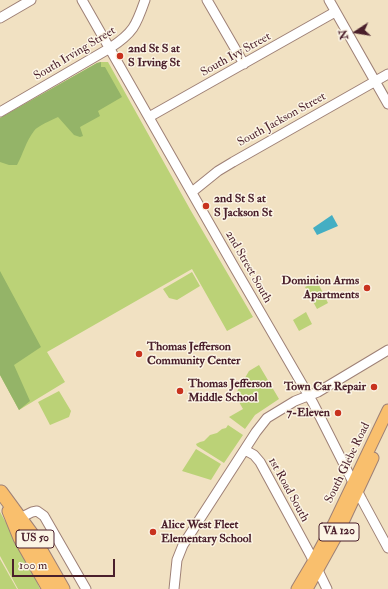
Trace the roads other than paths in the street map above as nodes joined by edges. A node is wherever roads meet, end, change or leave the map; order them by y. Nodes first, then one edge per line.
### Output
1 (31, 0) edge
2 (82, 0) edge
3 (145, 0) edge
4 (207, 0) edge
5 (328, 0) edge
6 (335, 12) junction
7 (0, 18) edge
8 (110, 48) junction
9 (244, 64) junction
10 (388, 74) edge
11 (375, 81) junction
12 (388, 104) edge
13 (0, 112) edge
14 (149, 117) junction
15 (192, 192) junction
16 (388, 350) edge
17 (309, 396) junction
18 (388, 410) edge
19 (388, 426) edge
20 (245, 450) junction
21 (356, 487) junction
22 (0, 491) edge
23 (20, 518) junction
24 (388, 548) edge
25 (315, 567) junction
26 (46, 585) edge
27 (63, 589) edge
28 (86, 589) edge
29 (174, 589) edge
30 (297, 589) edge
31 (307, 589) edge
32 (327, 589) edge

1 - 7 street
2 - 8 street, 2nd Street South
3 - 8 street, South Irving Street
4 - 9 street
5 - 6 street
6 - 9 street, South Ivy Street
6 - 11 street
8 - 13 street, South Irving Street
8 - 14 street, 2nd Street South
9 - 14 street, South Ivy Street
10 - 11 street, South Jackson Street
11 - 12 street
11 - 15 street, South Jackson Street
14 - 15 street, 2nd Street South
15 - 17 street, 2nd Street South
16 - 17 street
17 - 20 street
17 - 21 street, 2nd Street South
18 - 21 main road, South Glebe Road / VA 120
19 - 21 main road, South Glebe Road / VA 120
20 - 25 street, 1st Road South
20 - 29 street
21 - 24 street, 2nd Street South
21 - 25 main road, South Glebe Road / VA 120
22 - 23 highway, US 50
22 - 26 highway, US 50
23 - 27 highway, US 50
23 - 28 street
25 - 30 main road, South Glebe Road / VA 120
25 - 31 main road, South Glebe Road / VA 120
25 - 32 street, 1st Road South

